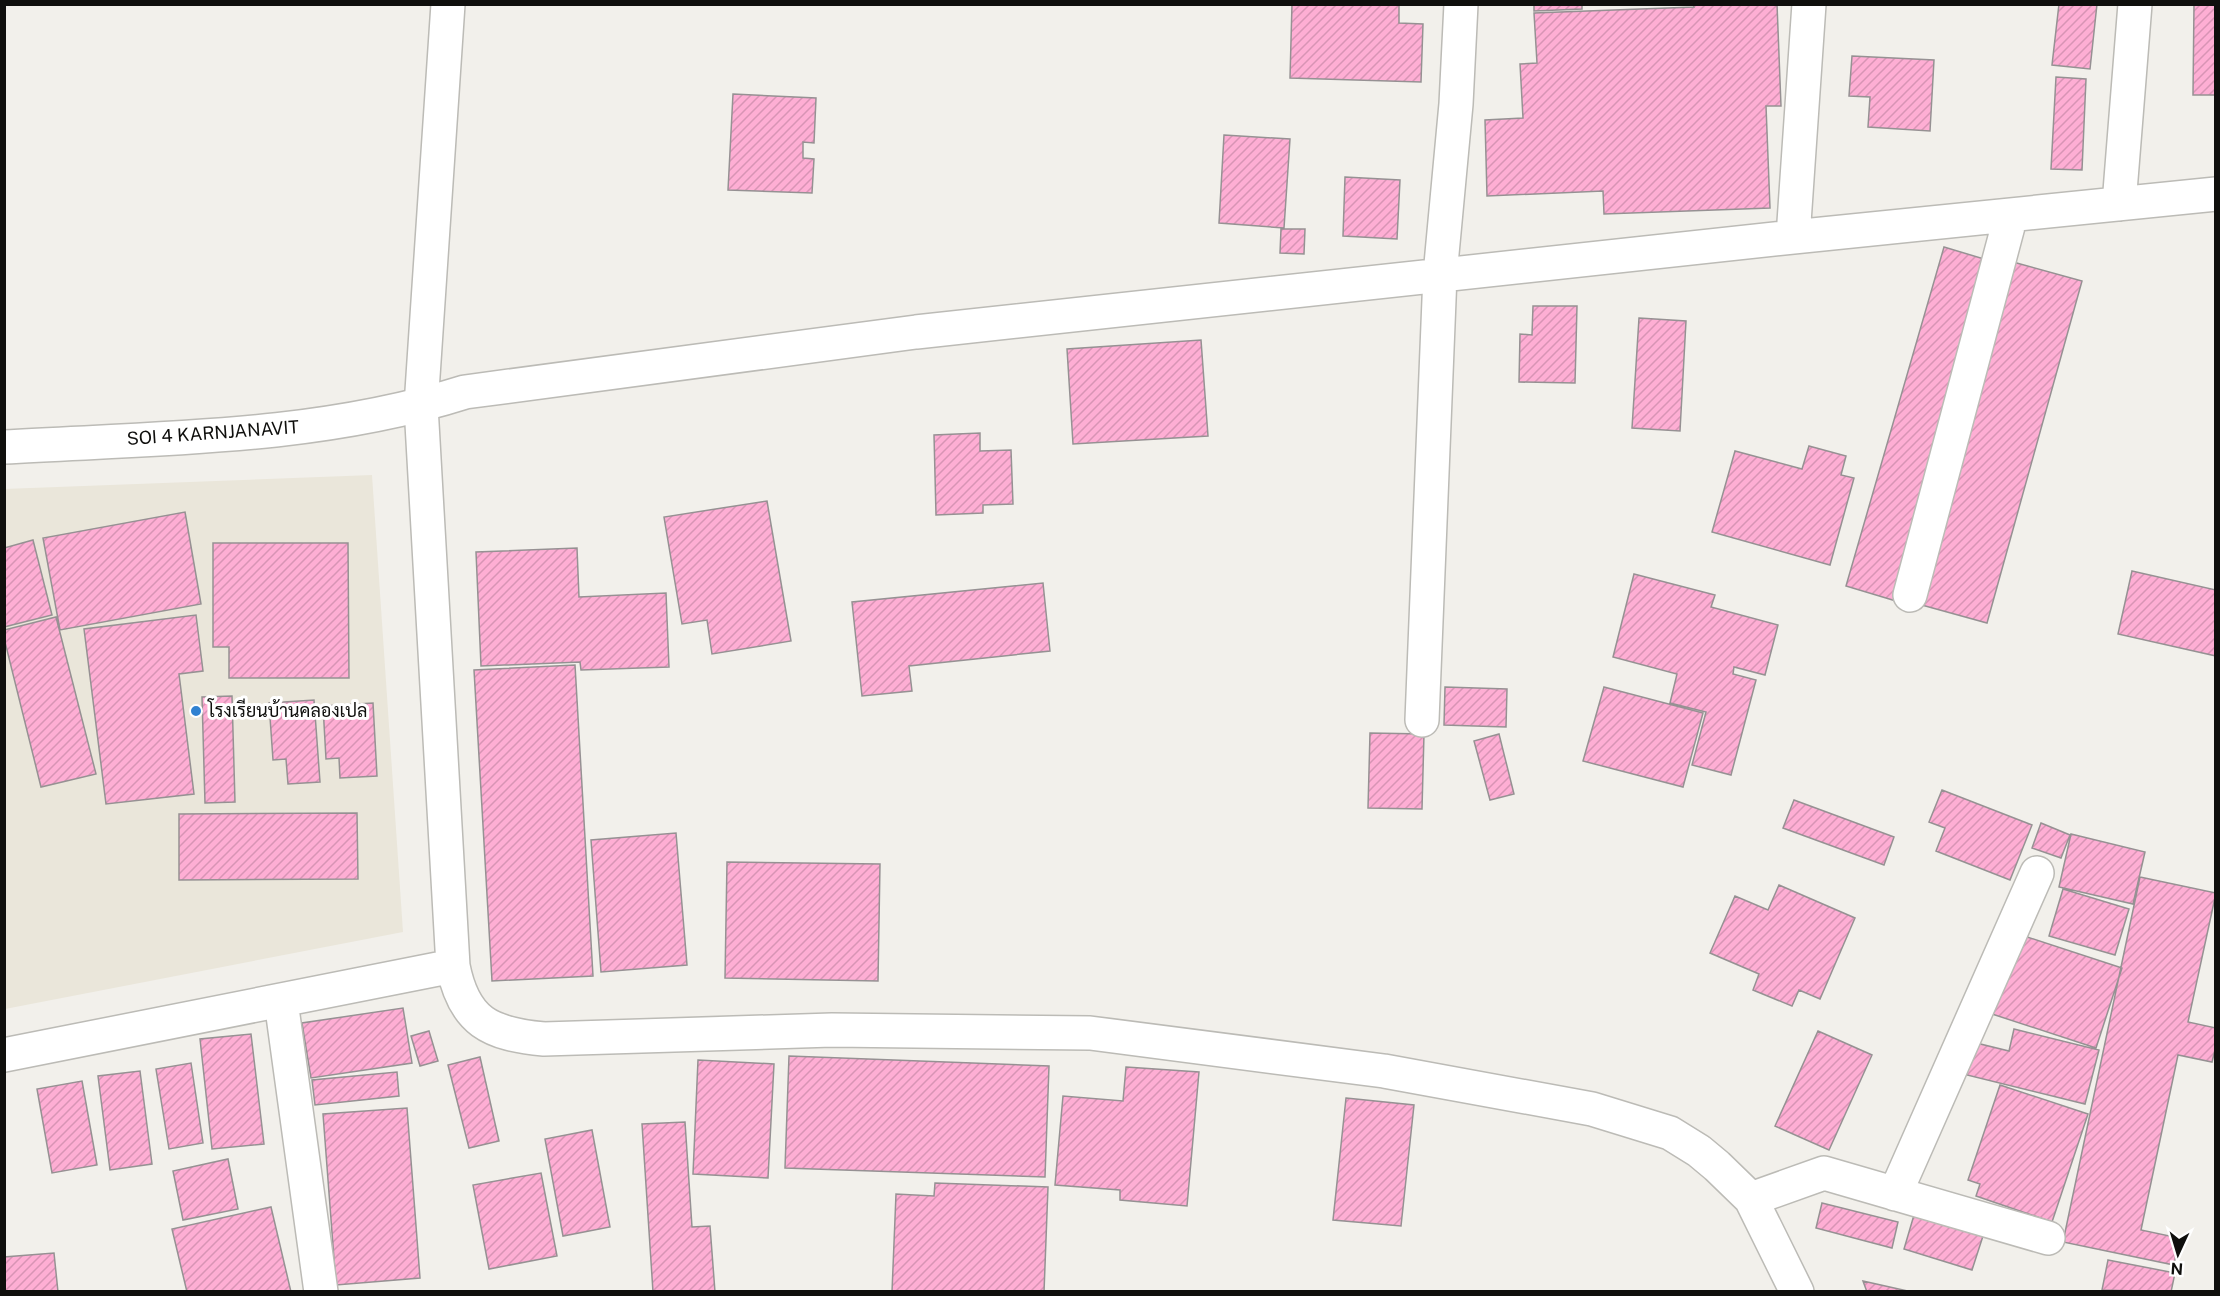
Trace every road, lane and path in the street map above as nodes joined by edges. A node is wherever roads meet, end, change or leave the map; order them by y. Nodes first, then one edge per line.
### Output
1 (448, 4) edge
2 (1461, 4) edge
3 (1809, 4) edge
4 (2135, 4) edge
5 (2216, 194) edge
6 (2119, 204) junction
7 (2011, 214) junction
8 (1792, 237) junction
9 (1440, 275) junction
10 (421, 406) junction
11 (4, 447) edge
12 (1910, 594) dead end
13 (1422, 720) dead end
14 (2037, 873) dead end
15 (453, 966) junction
16 (281, 1001) junction
17 (4, 1055) edge
18 (1895, 1194) junction
19 (1751, 1199) junction
20 (2048, 1238) dead end
21 (321, 1292) edge
22 (1797, 1292) edge

1 - 10 street
2 - 9 street
3 - 8 street
4 - 6 street
5 - 6 street, SOI 4 KARNJANAVIT
6 - 7 street, SOI 4 KARNJANAVIT
7 - 8 street, SOI 4 KARNJANAVIT
7 - 12 street
8 - 9 street, SOI 4 KARNJANAVIT
9 - 10 street, SOI 4 KARNJANAVIT
9 - 13 street
10 - 11 street, SOI 4 KARNJANAVIT
10 - 15 street
14 - 18 street
15 - 16 street
15 - 19 street
16 - 17 street
16 - 21 street
18 - 19 street
18 - 20 street
19 - 22 street

